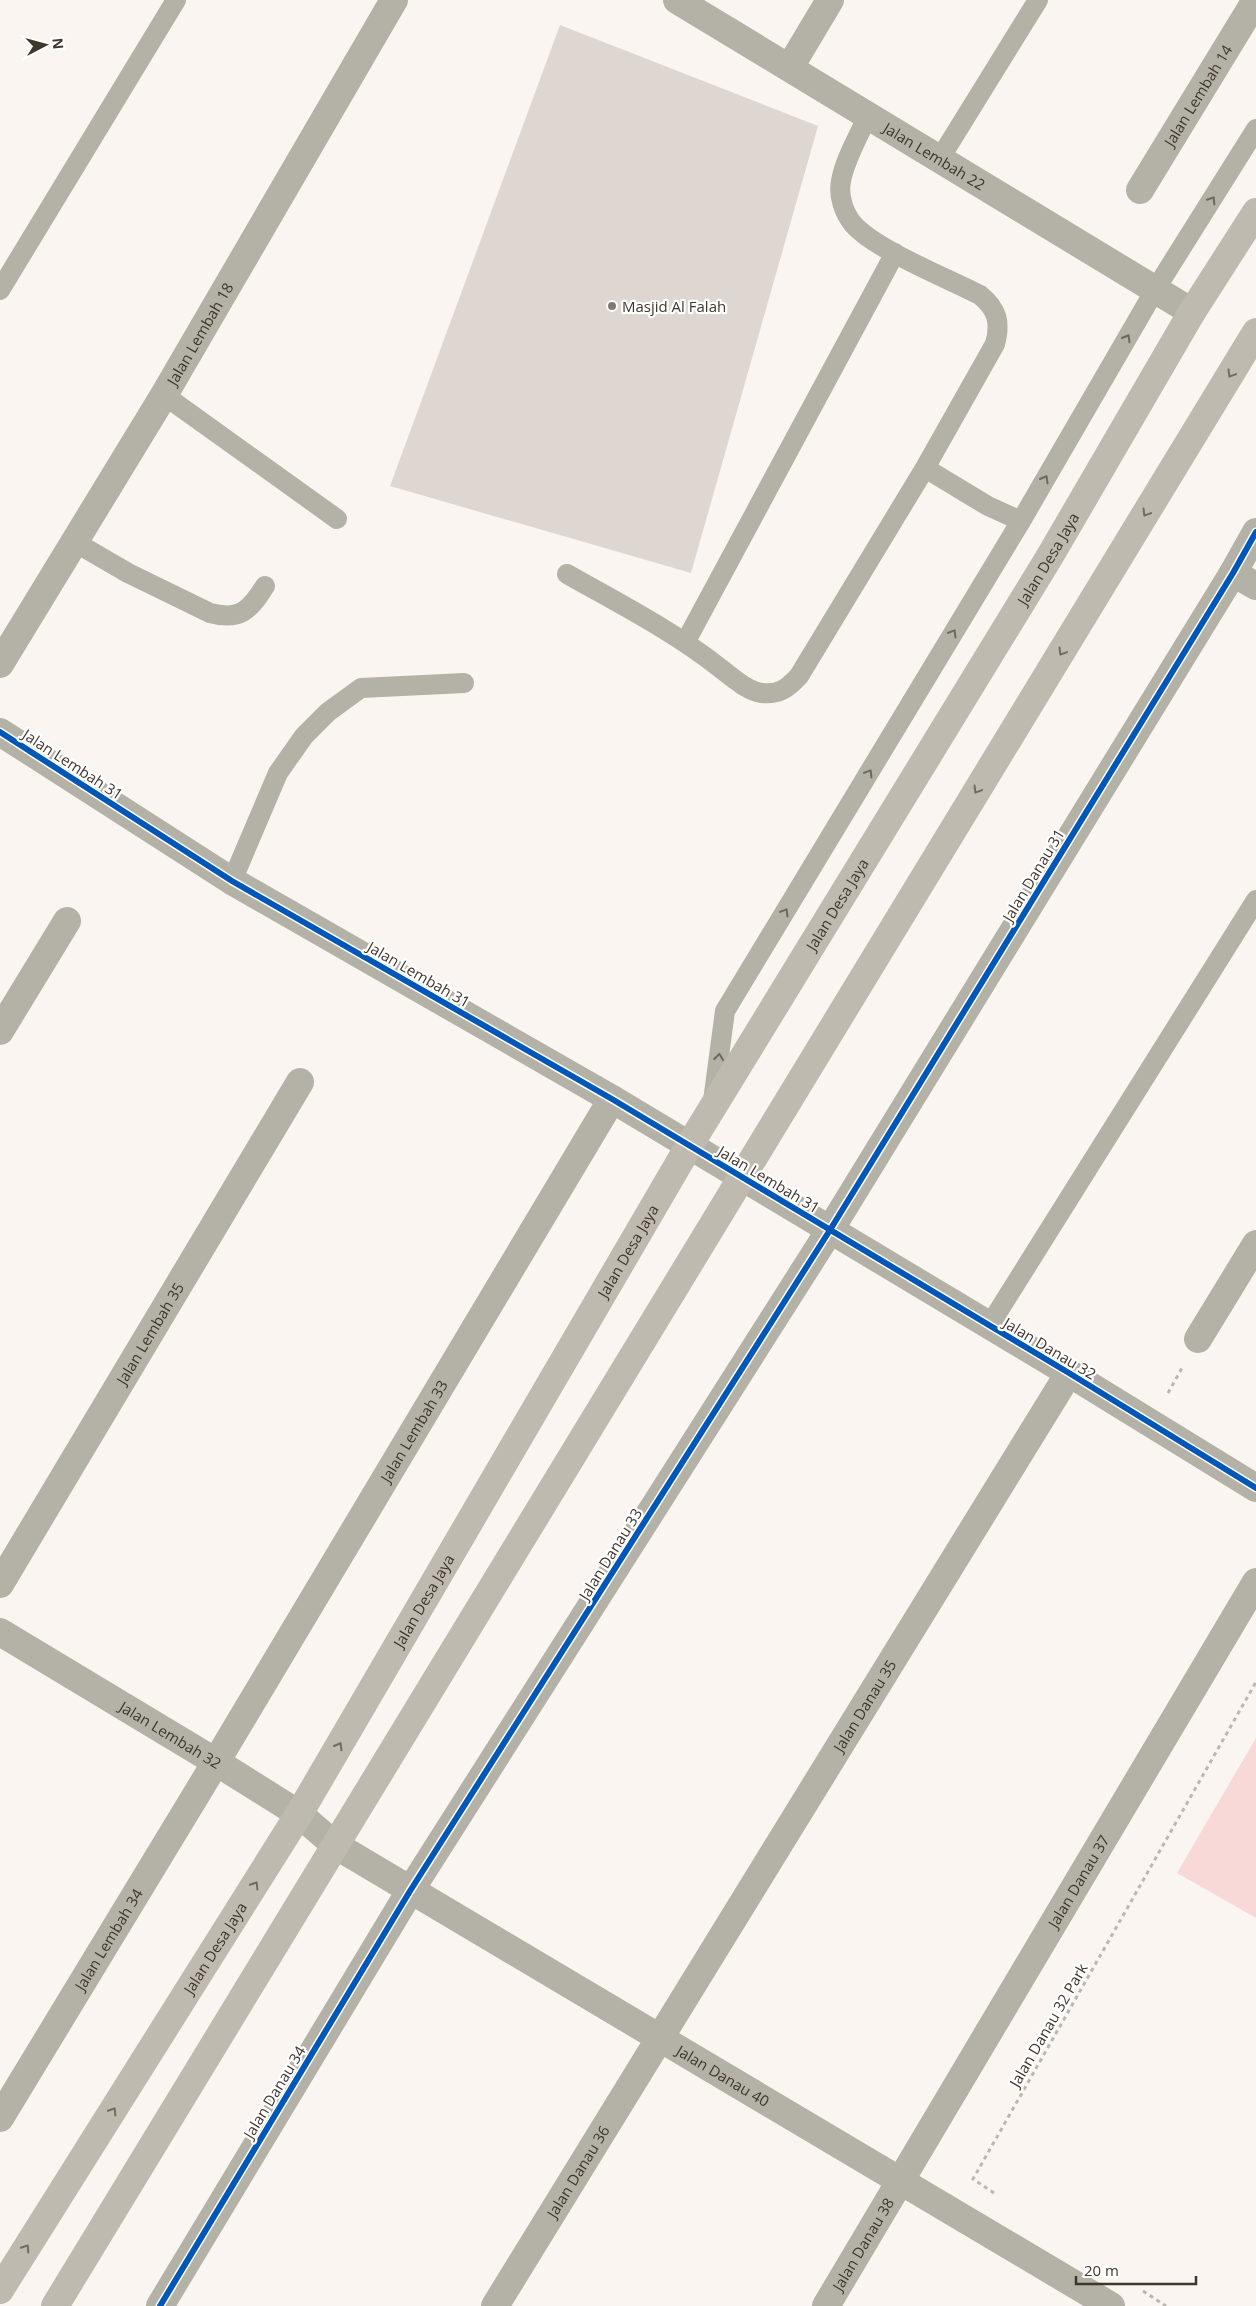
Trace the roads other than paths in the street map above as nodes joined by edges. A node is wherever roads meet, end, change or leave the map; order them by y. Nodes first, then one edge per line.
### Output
1 (176, 0) edge
2 (394, 0) edge
3 (677, 0) edge
4 (830, 0) edge
5 (1038, 0) edge
6 (1256, 0) edge
7 (790, 67) junction
8 (867, 117) junction
9 (1256, 129) edge
10 (939, 160) junction
11 (1140, 190) dead end
12 (1256, 212) edge
13 (895, 253) junction
14 (0, 290) edge
15 (1155, 290) junction
16 (1192, 312) junction
17 (1256, 332) edge
18 (164, 395) junction
19 (925, 468) junction
20 (337, 519) dead end
21 (1020, 521) junction
22 (1256, 532) edge
23 (73, 542) junction
24 (567, 574) dead end
25 (1245, 579) edge
26 (265, 586) dead end
27 (686, 642) junction
28 (0, 664) edge
29 (464, 684) dead end
30 (0, 732) edge
31 (232, 881) junction
32 (1256, 900) edge
33 (68, 921) dead end
34 (0, 1031) edge
35 (300, 1082) dead end
36 (612, 1100) junction
37 (713, 1106) junction
38 (688, 1146) junction
39 (742, 1177) junction
40 (830, 1230) junction
41 (1256, 1244) edge
42 (989, 1326) junction
43 (1198, 1338) road end
44 (1069, 1374) junction
45 (1256, 1488) edge
46 (1256, 1582) edge
47 (0, 1584) edge
48 (0, 1632) edge
49 (216, 1762) junction
50 (300, 1814) junction
51 (335, 1846) junction
52 (410, 1891) junction
53 (660, 2038) junction
54 (0, 2118) edge
55 (900, 2182) junction
56 (0, 2290) edge
57 (55, 2306) edge
58 (160, 2306) edge
59 (495, 2306) edge
60 (826, 2306) edge
61 (1111, 2306) edge

1 - 14 lane
2 - 18 street, Jalan Lembah 18
3 - 7 street, Jalan Lembah 22
4 - 7 street
5 - 10 lane
6 - 11 street, Jalan Lembah 14
7 - 8 street, Jalan Lembah 22
8 - 10 street, Jalan Lembah 22
8 - 13 lane
15 -> 9 lane
10 - 15 street, Jalan Lembah 22
12 - 16 main road, Jalan Desa Jaya
13 - 19 lane
13 - 27 lane
15 - 16 street, Jalan Lembah 22
21 -> 15 lane
16 - 37 main road, Jalan Desa Jaya
17 -> 39 main road
18 - 20 lane
18 - 23 street, Jalan Lembah 18
19 - 21 lane
19 - 27 lane
37 -> 21 lane
22 - 25 street, Jalan Danau 31
23 - 26 lane
23 - 28 street, Jalan Lembah 18
24 - 27 lane
25 - 40 street, Jalan Danau 31
29 - 31 lane
30 - 31 street, Jalan Lembah 31
31 - 36 street, Jalan Lembah 31
32 - 42 lane
33 - 34 street
35 - 47 street, Jalan Lembah 35
36 - 38 street, Jalan Lembah 31
36 - 49 street, Jalan Lembah 33
37 - 38 main road, Jalan Desa Jaya
38 - 39 street, Jalan Lembah 31
50 -> 38 main road, Jalan Desa Jaya
39 - 40 street, Jalan Lembah 31
39 - 51 main road
40 - 42 street, Jalan Danau 32
40 - 52 street, Jalan Danau 33
41 - 43 street
42 - 44 street, Jalan Danau 32
44 - 45 street, Jalan Danau 32
44 - 53 street, Jalan Danau 35
46 - 55 street, Jalan Danau 37
48 - 49 street, Jalan Lembah 32
49 - 50 street, Jalan Lembah 32
49 - 54 street, Jalan Lembah 34
50 - 51 street, Jalan Lembah 32
56 -> 50 main road, Jalan Desa Jaya
51 - 52 street, Jalan Danau 40
51 - 57 main road
52 - 53 street, Jalan Danau 40
52 - 58 street, Jalan Danau 34
53 - 55 street, Jalan Danau 40
53 - 59 street, Jalan Danau 36
55 - 60 street, Jalan Danau 38
55 - 61 street, Jalan Danau 40

